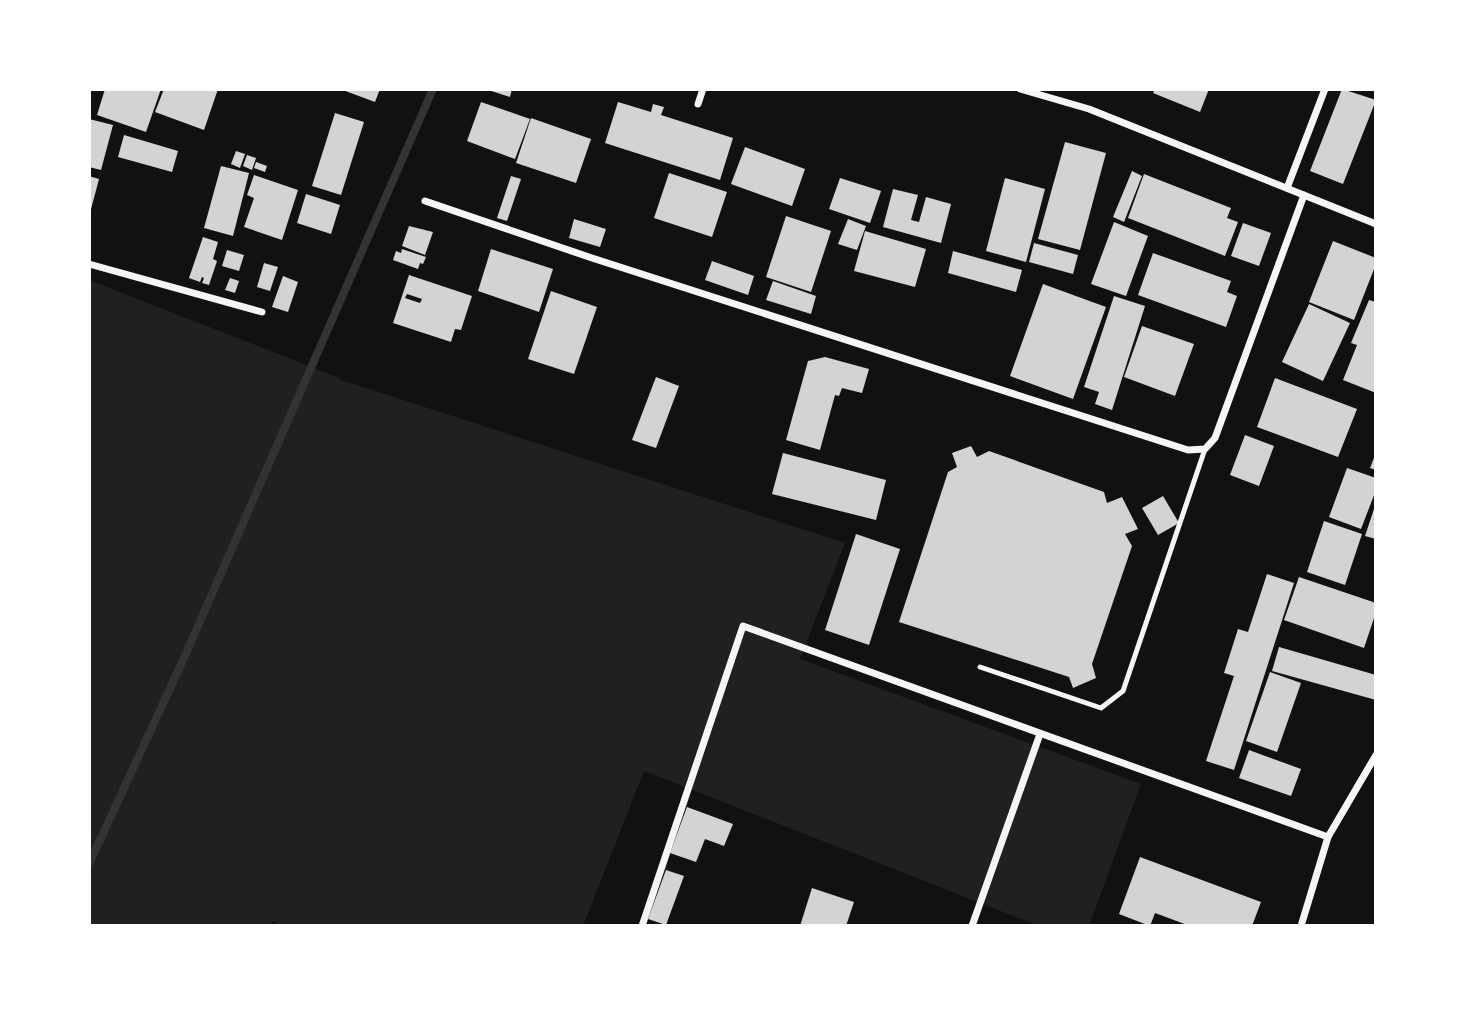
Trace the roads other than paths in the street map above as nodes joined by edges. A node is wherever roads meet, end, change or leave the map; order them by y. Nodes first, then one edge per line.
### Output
1 (703, 89) edge
2 (1020, 89) edge
3 (1325, 89) edge
4 (698, 104) dead end
5 (1287, 188) junction
6 (1304, 195) junction
7 (425, 201) dead end
8 (1376, 224) edge
9 (89, 264) edge
10 (262, 312) dead end
11 (1205, 449) junction
12 (980, 667) dead end
13 (1040, 734) junction
14 (1376, 755) edge
15 (1328, 837) junction
16 (642, 926) edge
17 (972, 926) edge
18 (1301, 926) edge

1 - 4 street
2 - 5 street
3 - 5 street
5 - 6 street
6 - 8 street
6 - 11 street
7 - 11 street
9 - 10 street
11 - 12 lane
13 - 15 street
13 - 16 street
13 - 17 street
14 - 15 street
15 - 18 street

